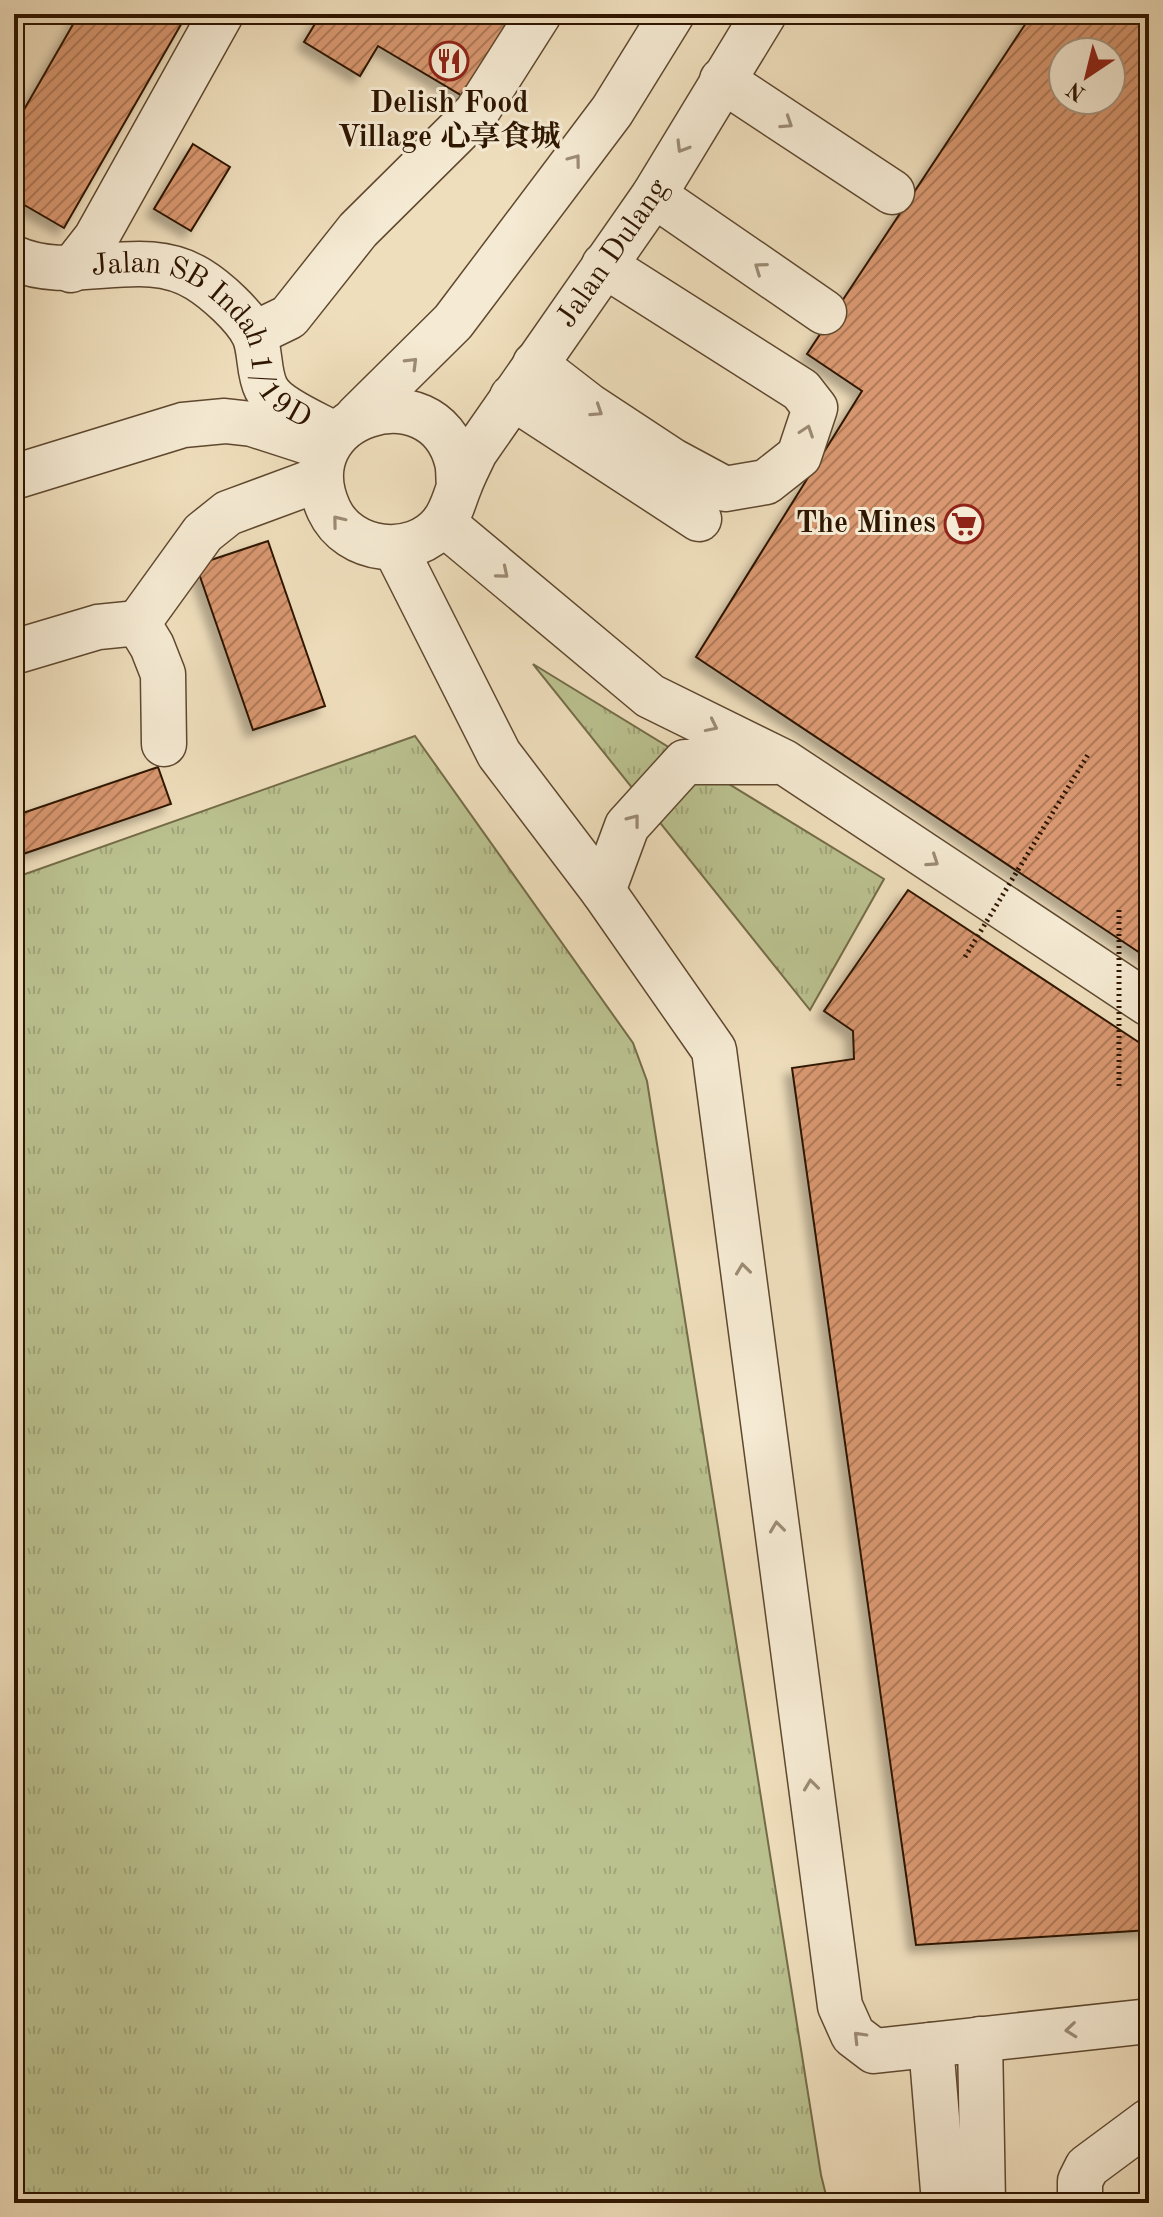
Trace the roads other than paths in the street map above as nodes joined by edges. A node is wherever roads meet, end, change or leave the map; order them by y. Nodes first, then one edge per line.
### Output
1 (221, 14) edge
2 (539, 14) edge
3 (672, 14) edge
4 (764, 14) edge
5 (722, 80) junction
6 (892, 192) dead end
7 (654, 195) junction
8 (610, 256) junction
9 (14, 258) edge
10 (71, 270) junction
11 (824, 312) dead end
12 (254, 334) junction
13 (523, 380) junction
14 (335, 445) junction
15 (14, 477) edge
16 (451, 505) junction
17 (699, 519) dead end
18 (395, 548) junction
19 (138, 623) junction
20 (14, 652) edge
21 (164, 744) dead end
22 (784, 762) junction
23 (603, 891) junction
24 (1149, 1004) edge
25 (1149, 2021) edge
26 (980, 2039) junction
27 (931, 2045) junction
28 (1149, 2121) edge
29 (944, 2203) edge
30 (983, 2203) edge
31 (1080, 2203) edge

1 - 10 street
2 - 12 street
14 -> 3 street
4 - 5 street, Jalan Dulang
5 -> 6 street
5 -> 7 street, Jalan Dulang
7 - 8 street, Jalan Dulang
11 -> 7 street
8 - 13 street, Jalan Dulang
13 -> 8 street
9 - 10 street, Jalan SB Indah 1/19D
10 - 12 street, Jalan SB Indah 1/19D
12 - 14 street, Jalan SB Indah 1/19D
13 - 16 street, Jalan Dulang
13 - 17 street
14 - 15 street
14 - 16 street
18 -> 14 street
14 - 19 street
16 - 18 street
16 -> 22 street
18 - 23 street
19 - 20 street
19 - 21 street
23 -> 22 street
22 -> 24 street
27 -> 23 street
25 -> 26 street
26 - 27 street
26 - 30 street
27 - 29 street
28 - 31 street

